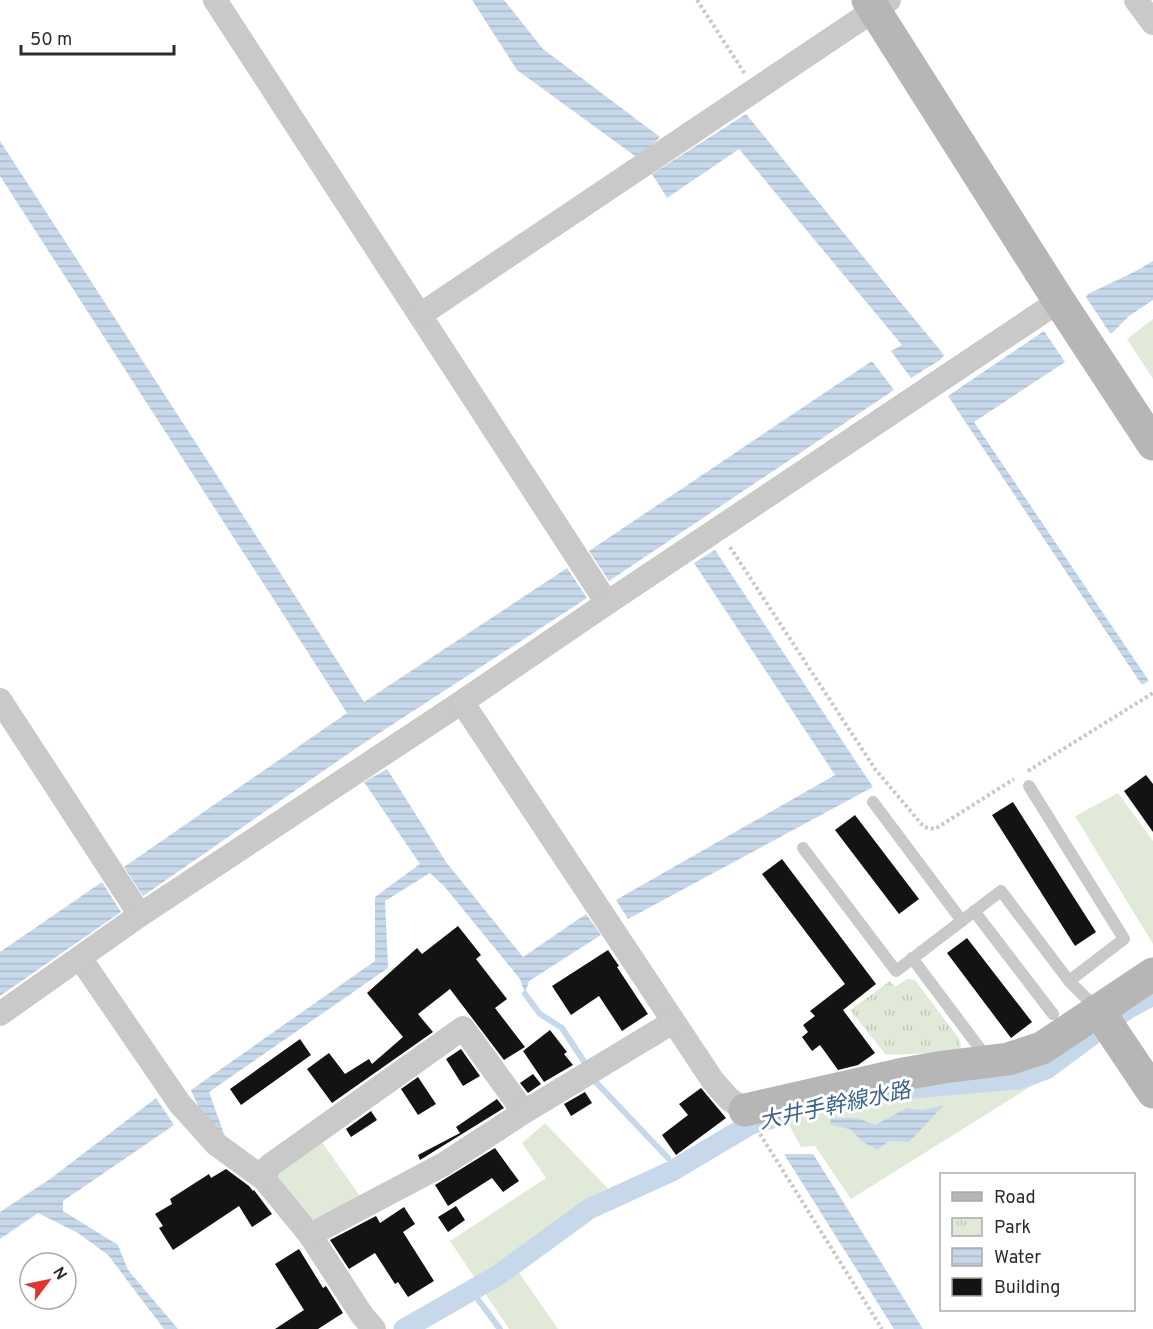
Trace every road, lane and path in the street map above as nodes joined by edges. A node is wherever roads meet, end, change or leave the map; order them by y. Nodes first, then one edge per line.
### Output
1 (216, 0) edge
2 (698, 0) edge
3 (1136, 0) edge
4 (877, 3) edge
5 (1153, 23) edge
6 (755, 90) junction
7 (1059, 301) junction
8 (420, 315) junction
9 (1153, 444) edge
10 (718, 529) junction
11 (607, 603) junction
12 (1153, 693) edge
13 (0, 700) edge
14 (462, 702) junction
15 (1024, 773) dead end
16 (1014, 779) dead end
17 (1029, 786) dead end
18 (873, 802) dead end
19 (802, 848) dead end
20 (974, 911) junction
21 (140, 915) junction
22 (962, 921) junction
23 (80, 958) junction
24 (912, 958) junction
25 (1153, 974) edge
26 (1069, 981) junction
27 (0, 1014) edge
28 (1053, 1014) dead end
29 (1104, 1019) junction
30 (673, 1022) junction
31 (990, 1061) junction
32 (1153, 1092) edge
33 (524, 1112) junction
34 (752, 1121) junction
35 (264, 1179) junction
36 (310, 1235) junction
37 (374, 1329) edge
38 (882, 1329) edge

1 - 8 street
2 - 6 path
3 - 5 street
4 - 6 street
4 - 7 street
6 - 8 street
7 - 9 street
7 - 10 street
8 - 11 street
10 - 11 street
10 - 16 path
11 - 14 street
12 - 15 path
13 - 21 street
14 - 21 street
14 - 30 street
17 - 26 lane
18 - 22 lane
19 - 24 lane
20 - 22 lane
20 - 26 lane
20 - 28 lane
21 - 23 street
22 - 24 lane
23 - 27 street
23 - 35 street
24 - 31 lane
25 - 29 street
26 - 29 lane
29 - 31 street
29 - 32 street
30 - 33 street
30 - 34 street
31 - 34 street
33 - 35 street
33 - 36 street
34 - 38 path
35 - 36 street
36 - 37 street

